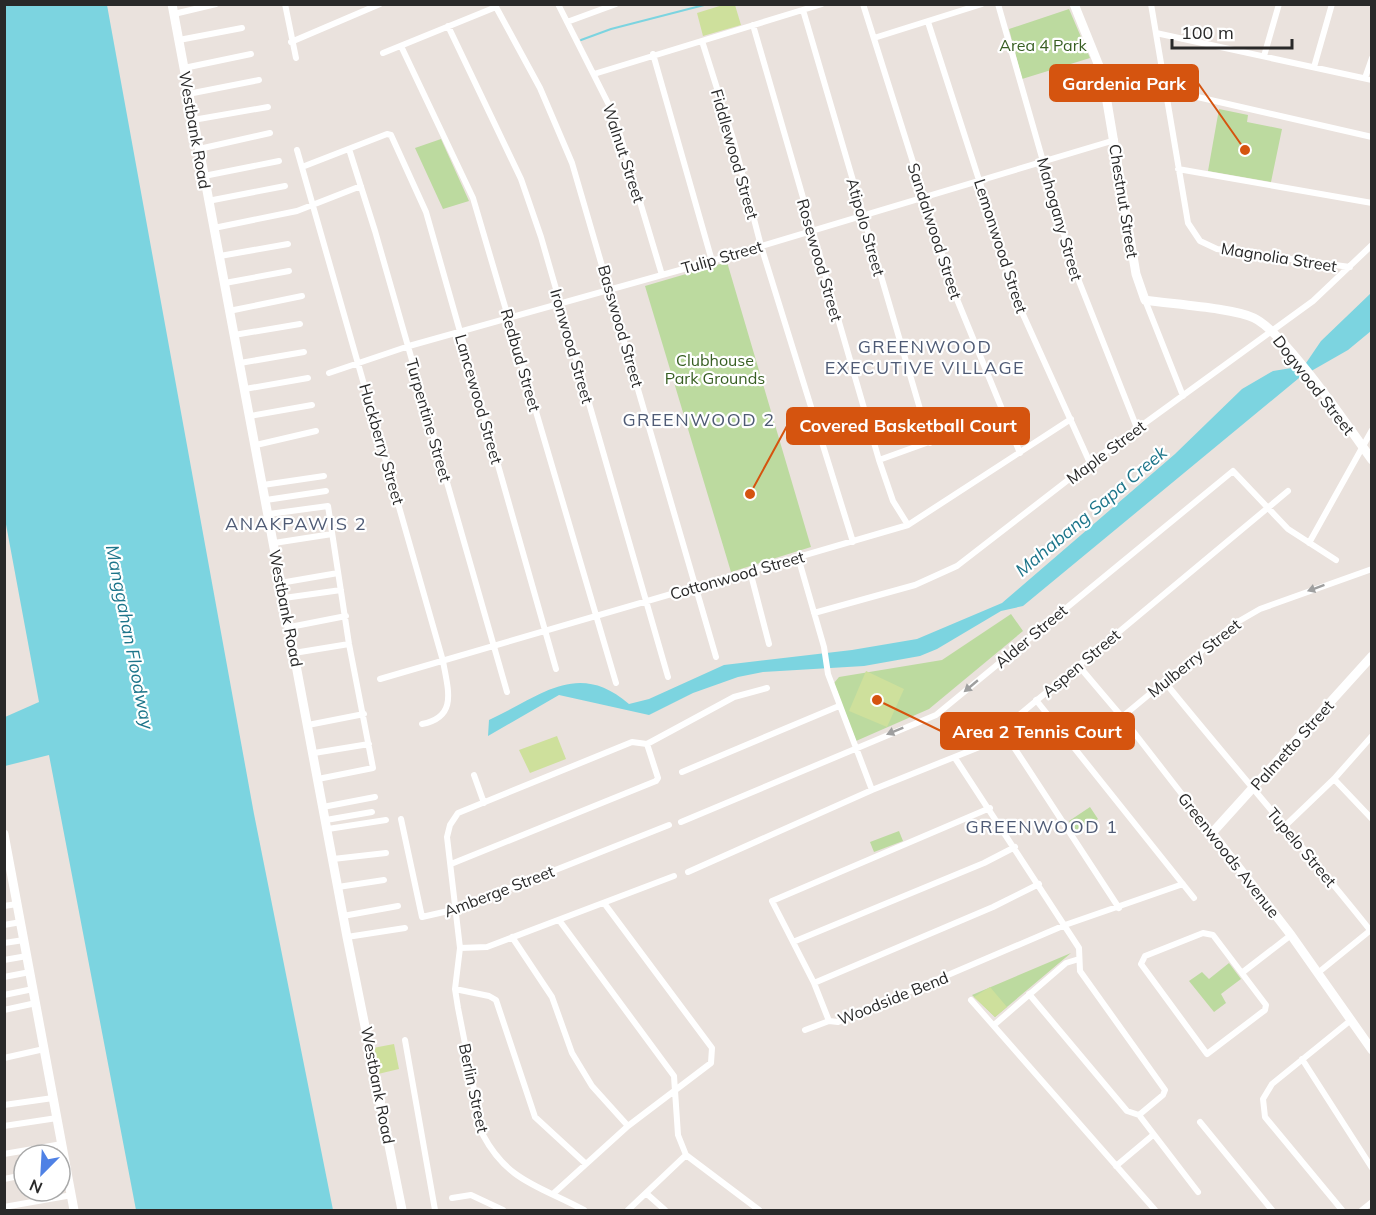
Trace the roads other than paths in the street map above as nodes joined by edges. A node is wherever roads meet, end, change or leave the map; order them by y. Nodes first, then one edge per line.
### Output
1 (216, 4) edge
2 (285, 4) edge
3 (380, 4) edge
4 (558, 4) edge
5 (616, 4) edge
6 (822, 4) edge
7 (863, 4) edge
8 (982, 4) edge
9 (998, 4) edge
10 (1074, 4) edge
11 (1151, 4) edge
12 (1279, 4) edge
13 (1332, 4) edge
14 (173, 9) edge
15 (803, 10) junction
16 (567, 22) junction
17 (928, 22) junction
18 (753, 25) junction
19 (448, 26) junction
20 (242, 28) dead end
21 (1156, 33) junction
22 (874, 38) junction
23 (178, 40) junction
24 (702, 41) junction
25 (291, 42) junction
26 (401, 46) junction
27 (383, 53) dead end
28 (251, 54) dead end
29 (653, 54) junction
30 (1264, 56) junction
31 (296, 58) dead end
32 (1371, 58) edge
33 (1314, 67) junction
34 (184, 68) junction
35 (594, 74) junction
36 (1368, 79) edge
37 (259, 80) dead end
38 (1167, 90) junction
39 (188, 94) junction
40 (268, 107) dead end
41 (193, 120) junction
42 (270, 133) dead end
43 (1371, 137) edge
44 (1114, 140) junction
45 (199, 149) junction
46 (349, 149) junction
47 (297, 150) dead end
48 (279, 161) dead end
49 (1044, 162) junction
50 (302, 166) junction
51 (1178, 169) junction
52 (204, 176) junction
53 (980, 180) junction
54 (285, 186) dead end
55 (361, 186) junction
56 (924, 197) junction
57 (208, 201) junction
58 (1371, 203) edge
59 (313, 205) junction
60 (862, 215) junction
61 (218, 227) junction
62 (812, 230) junction
63 (288, 244) dead end
64 (1371, 245) edge
65 (761, 246) junction
66 (220, 255) junction
67 (712, 261) junction
68 (1350, 267) junction
69 (289, 271) dead end
70 (662, 275) junction
71 (225, 283) junction
72 (611, 290) junction
73 (302, 296) dead end
74 (1145, 300) junction
75 (560, 304) junction
76 (229, 311) junction
77 (509, 318) junction
78 (300, 324) dead end
79 (1271, 330) junction
80 (460, 332) junction
81 (234, 335) junction
82 (409, 346) junction
83 (304, 352) dead end
84 (358, 361) junction
85 (240, 363) junction
86 (330, 373) dead end
87 (308, 378) dead end
88 (245, 389) junction
89 (1184, 396) junction
90 (312, 405) dead end
91 (250, 416) junction
92 (1004, 416) junction
93 (1071, 419) junction
94 (1137, 428) junction
95 (1371, 430) edge
96 (316, 431) dead end
97 (930, 443) junction
98 (256, 445) junction
99 (1363, 447) junction
100 (1020, 453) junction
101 (879, 460) junction
102 (1371, 460) edge
103 (1090, 463) junction
104 (324, 476) dead end
105 (263, 485) junction
106 (326, 491) dead end
107 (1288, 491) dead end
108 (266, 500) junction
109 (1265, 508) junction
110 (269, 514) junction
111 (908, 525) junction
112 (333, 534) junction
113 (853, 542) junction
114 (274, 543) junction
115 (1309, 543) junction
116 (798, 557) junction
117 (1336, 560) dead end
118 (1371, 569) edge
119 (750, 571) junction
120 (338, 573) junction
121 (280, 583) junction
122 (697, 586) junction
123 (341, 590) junction
124 (284, 598) junction
125 (646, 602) junction
126 (814, 613) junction
127 (346, 616) junction
128 (595, 617) junction
129 (290, 627) junction
130 (545, 631) junction
131 (349, 644) junction
132 (769, 644) dead end
133 (494, 646) junction
134 (294, 653) junction
135 (1371, 656) edge
136 (716, 657) dead end
137 (443, 661) junction
138 (1078, 665) junction
139 (556, 669) dead end
140 (668, 677) dead end
141 (380, 679) dead end
142 (1164, 681) junction
143 (616, 683) dead end
144 (767, 688) dead end
145 (507, 692) dead end
146 (1036, 700) junction
147 (839, 706) junction
148 (364, 714) junction
149 (1122, 717) junction
150 (308, 724) junction
151 (422, 724) dead end
152 (1002, 729) junction
153 (1371, 736) edge
154 (369, 744) junction
155 (647, 744) junction
156 (854, 748) junction
157 (314, 753) junction
158 (955, 758) junction
159 (682, 772) dead end
160 (474, 775) dead end
161 (318, 779) junction
162 (1334, 779) junction
163 (1252, 789) junction
164 (872, 790) junction
165 (375, 797) dead end
166 (484, 803) junction
167 (323, 807) junction
168 (1371, 807) edge
169 (990, 808) junction
170 (372, 813) dead end
171 (1369, 816) edge
172 (401, 819) dead end
173 (386, 820) dead end
174 (681, 822) dead end
175 (327, 824) junction
176 (669, 825) dead end
177 (1287, 825) junction
178 (1212, 833) junction
179 (4, 834) edge
180 (1015, 847) junction
181 (386, 853) dead end
182 (333, 859) junction
183 (7, 861) edge
184 (451, 864) junction
185 (688, 872) dead end
186 (674, 876) dead end
187 (384, 880) dead end
188 (1039, 884) junction
189 (1183, 884) junction
190 (9, 885) edge
191 (338, 887) junction
192 (1194, 898) dead end
193 (604, 903) junction
194 (17, 904) junction
195 (4, 906) edge
196 (398, 906) dead end
197 (1119, 908) junction
198 (457, 909) junction
199 (343, 916) junction
200 (559, 920) junction
201 (21, 922) junction
202 (4, 925) edge
203 (1065, 925) junction
204 (405, 928) dead end
205 (1371, 930) edge
206 (1291, 935) junction
207 (347, 937) junction
208 (512, 937) junction
209 (24, 940) junction
210 (793, 942) junction
211 (4, 943) edge
212 (460, 948) junction
213 (27, 956) junction
214 (1079, 959) junction
215 (4, 960) edge
216 (30, 972) junction
217 (1243, 972) junction
218 (1319, 972) junction
219 (4, 977) edge
220 (814, 983) junction
221 (33, 989) junction
222 (455, 989) junction
223 (1029, 994) junction
224 (4, 995) edge
225 (971, 1000) dead end
226 (36, 1004) junction
227 (4, 1010) edge
228 (1351, 1020) junction
229 (829, 1021) junction
230 (994, 1024) junction
231 (805, 1030) dead end
232 (405, 1040) dead end
233 (44, 1048) junction
234 (1371, 1050) edge
235 (4, 1058) edge
236 (1302, 1059) junction
237 (675, 1091) junction
238 (54, 1098) junction
239 (4, 1105) edge
240 (1138, 1115) junction
241 (57, 1118) junction
242 (1200, 1122) dead end
243 (4, 1126) edge
244 (628, 1126) junction
245 (1153, 1136) junction
246 (62, 1143) edge
247 (686, 1155) junction
248 (586, 1164) junction
249 (1116, 1166) junction
250 (1371, 1168) edge
251 (1198, 1192) dead end
252 (554, 1193) junction
253 (647, 1194) junction
254 (72, 1195) edge
255 (452, 1198) dead end
256 (1371, 1202) edge
257 (30, 1203) edge
258 (4, 1208) edge
259 (74, 1210) edge
260 (402, 1210) edge
261 (435, 1210) edge
262 (503, 1210) edge
263 (584, 1210) edge
264 (628, 1210) edge
265 (665, 1210) edge
266 (759, 1210) edge
267 (1155, 1210) edge
268 (1272, 1210) edge
269 (1342, 1210) edge
270 (1362, 1210) edge

1 - 14 street
2 - 25 street
3 - 25 street
4 - 16 street, Walnut Street
5 - 16 street
6 - 15 street
7 - 22 street, Sandalwood Street
8 - 17 street
9 - 49 street, Mahogany Street
10 - 44 street, Chestnut Street
11 - 21 street, Magnolia Street
12 - 30 street
13 - 33 street
14 - 23 street, Westbank Road
15 - 18 street
15 - 60 street, Atipolo Street
16 - 35 street, Walnut Street
17 - 22 street
17 - 53 street, Lemonwood Street
18 - 24 street
18 - 62 street, Rosewood Street
19 - 26 street
19 - 72 street, Basswood Street
19 - 75 street, Ironwood Street
20 - 23 street
21 - 30 street
21 - 38 street, Magnolia Street
22 - 56 street, Sandalwood Street
23 - 34 street, Westbank Road
24 - 29 street
24 - 65 street, Fiddlewood Street
25 - 31 street
26 - 27 street
26 - 77 street, Redbud Street
28 - 34 street
29 - 35 street
29 - 67 street
30 - 33 street
32 - 36 street
33 - 36 street
34 - 39 street, Westbank Road
35 - 70 street, Walnut Street
37 - 39 street
38 - 43 street
38 - 51 street, Magnolia Street
39 - 41 street, Westbank Road
40 - 41 street
41 - 45 street, Westbank Road
42 - 45 street
44 - 49 street, Tulip Street
44 - 74 street, Chestnut Street
45 - 52 street, Westbank Road
46 - 50 street
46 - 55 street, Turpentine Street
46 - 80 street, Lancewood Street
47 - 50 street, Huckberry Street
48 - 52 street
49 - 53 street, Tulip Street
49 - 94 street, Mahogany Street
50 - 59 street, Huckberry Street
51 - 58 street
51 - 68 street, Magnolia Street
52 - 57 street, Westbank Road
53 - 56 street, Tulip Street
53 - 93 street, Lemonwood Street
54 - 57 street
55 - 59 street
55 - 82 street, Turpentine Street
56 - 60 street, Tulip Street
56 - 92 street, Sandalwood Street
57 - 61 street, Westbank Road
59 - 61 street
59 - 84 street, Huckberry Street
60 - 62 street, Tulip Street
60 - 97 street, Atipolo Street
61 - 66 street, Westbank Road
62 - 65 street, Tulip Street
62 - 101 street, Rosewood Street
63 - 66 street
64 - 68 street, Maple Street
65 - 67 street, Tulip Street
65 - 113 street, Fiddlewood Street
66 - 71 street, Westbank Road
67 - 70 street, Tulip Street
68 - 79 street, Maple Street
69 - 71 street
70 - 72 street, Tulip Street
71 - 76 street, Westbank Road
72 - 75 street, Tulip Street
72 - 122 street, Basswood Street
73 - 76 street
74 - 79 street, Dogwood Street
74 - 89 street, Chestnut Street
75 - 77 street, Tulip Street
75 - 125 street, Ironwood Street
76 - 81 street, Westbank Road
77 - 80 street, Tulip Street
77 - 128 street, Redbud Street
78 - 81 street
79 - 89 street, Maple Street
79 - 99 street, Dogwood Street
80 - 82 street, Tulip Street
80 - 130 street, Lancewood Street
81 - 85 street, Westbank Road
82 - 84 street, Tulip Street
82 - 133 street, Turpentine Street
83 - 85 street
84 - 86 street, Tulip Street
84 - 137 street, Huckberry Street
85 - 88 street, Westbank Road
87 - 88 street
88 - 91 street, Westbank Road
89 - 94 street, Maple Street
90 - 91 street
91 - 98 street, Westbank Road
92 - 97 street
92 - 100 street, Sandalwood Street
93 - 100 street, Cottonwood Street
93 - 103 street, Lemonwood Street
94 - 103 street, Maple Street
95 - 99 street
96 - 98 street
97 - 101 street
98 - 105 street, Westbank Road
99 - 102 street, Dogwood Street
99 - 115 street
100 - 111 street, Cottonwood Street
101 - 111 street, Rosewood Street
103 - 126 street, Maple Street
104 - 105 street
105 - 108 street, Westbank Road
106 - 108 street
107 - 109 street, Aspen Street
108 - 110 street, Westbank Road
109 - 115 street, Alder Street
109 - 138 street, Aspen Street
109 -> 156 street, Alder Street
110 - 112 street
110 - 114 street, Westbank Road
111 - 113 street, Cottonwood Street
112 - 114 street
112 - 120 street
113 - 116 street, Cottonwood Street
114 - 121 street, Westbank Road
115 - 117 street, Alder Street
116 - 119 street, Cottonwood Street
116 - 126 street
118 -> 142 street, Mulberry Street
119 - 122 street, Cottonwood Street
119 - 132 street
120 - 121 street
120 - 123 street
121 - 124 street, Westbank Road
122 - 125 street, Cottonwood Street
122 - 136 street, Basswood Street
123 - 124 street
123 - 127 street
124 - 129 street, Westbank Road
125 - 128 street, Cottonwood Street
125 - 140 street, Ironwood Street
126 - 147 street
127 - 129 street
127 - 131 street
128 - 130 street, Cottonwood Street
128 - 143 street, Redbud Street
129 - 134 street, Westbank Road
130 - 133 street, Cottonwood Street
130 - 139 street, Lancewood Street
131 - 134 street
131 - 148 street
133 - 137 street, Cottonwood Street
133 - 145 street, Turpentine Street
134 - 150 street, Westbank Road
135 - 163 street, Palmetto Street
137 - 141 street, Cottonwood Street
137 - 151 street, Huckberry Street
138 - 146 street, Aspen Street
138 - 149 street, Greenwoods Avenue
142 - 149 street, Mulberry Street
142 - 163 street, Tupelo Street
144 - 155 street
146 - 152 street, Aspen Street
146 - 189 street
147 - 156 street
147 - 159 street
148 - 150 street
148 - 154 street
149 - 178 street, Greenwoods Avenue
150 - 157 street, Westbank Road
152 - 158 street, Aspen Street
152 - 197 street
153 - 162 street
154 - 157 street
154 - 161 street
155 - 166 street, Berlin Street
155 - 184 street
156 - 164 street
156 - 174 street, Alder Street
157 - 161 street, Westbank Road
158 - 164 street, Aspen Street
158 - 169 street
160 - 166 street
161 - 167 street, Westbank Road
162 - 171 street
162 - 177 street
163 - 177 street, Tupelo Street
163 - 178 street, Palmetto Street
164 - 185 street, Aspen Street
165 - 167 street
166 - 184 street, Berlin Street
167 - 175 street, Westbank Road
168 - 171 street
169 - 180 street
169 - 210 street, Woodside Bend
170 - 175 street
172 - 198 street, Amberge Street
173 - 175 street
175 - 182 street, Westbank Road
176 - 198 street, Amberge Street
177 - 205 street, Tupelo Street
178 - 206 street, Greenwoods Avenue
179 - 183 street
180 - 188 street
180 - 210 street
181 - 182 street
182 - 191 street, Westbank Road
183 - 190 street
184 - 198 street, Berlin Street
186 - 193 street
187 - 191 street
188 - 203 street
188 - 220 street
189 - 192 street
189 - 197 street, Woodside Bend
190 - 194 street
191 - 199 street, Westbank Road
193 - 200 street
193 - 237 street
194 - 195 street
194 - 201 street
196 - 199 street
197 - 203 street, Woodside Bend
198 - 212 street, Berlin Street
199 - 207 street, Westbank Road
200 - 208 street
200 - 237 street
201 - 202 street
201 - 209 street
203 - 214 street
203 - 229 street, Woodside Bend
204 - 207 street
205 - 218 street
206 - 217 street
206 - 218 street, Greenwoods Avenue
207 - 260 street, Westbank Road
208 - 212 street
208 - 244 street
209 - 211 street
209 - 213 street
210 - 220 street, Woodside Bend
212 - 222 street, Berlin Street
213 - 215 street
213 - 216 street
214 - 223 street
214 - 240 street
216 - 219 street
216 - 221 street
217 - 217 street
218 - 228 street, Greenwoods Avenue
220 - 229 street, Woodside Bend
221 - 224 street
221 - 226 street
222 - 248 street
222 - 252 street, Berlin Street
223 - 230 street
223 - 240 street
225 - 230 street
226 - 227 street
226 - 233 street
228 - 234 street, Greenwoods Avenue
228 - 236 street
229 - 231 street
230 - 249 street
232 - 261 street
233 - 235 street
233 - 238 street
236 - 250 street
236 - 269 street
237 - 244 street
237 - 247 street
238 - 239 street
238 - 241 street
240 - 245 street
241 - 243 street
241 - 246 street
242 - 268 street
244 - 248 street
245 - 249 street
245 - 251 street
247 - 253 street
247 - 266 street
248 - 252 street
249 - 267 street
252 - 263 street, Berlin Street
253 - 264 street
253 - 265 street
254 - 259 street
255 - 262 street
256 - 270 street
257 - 258 street

